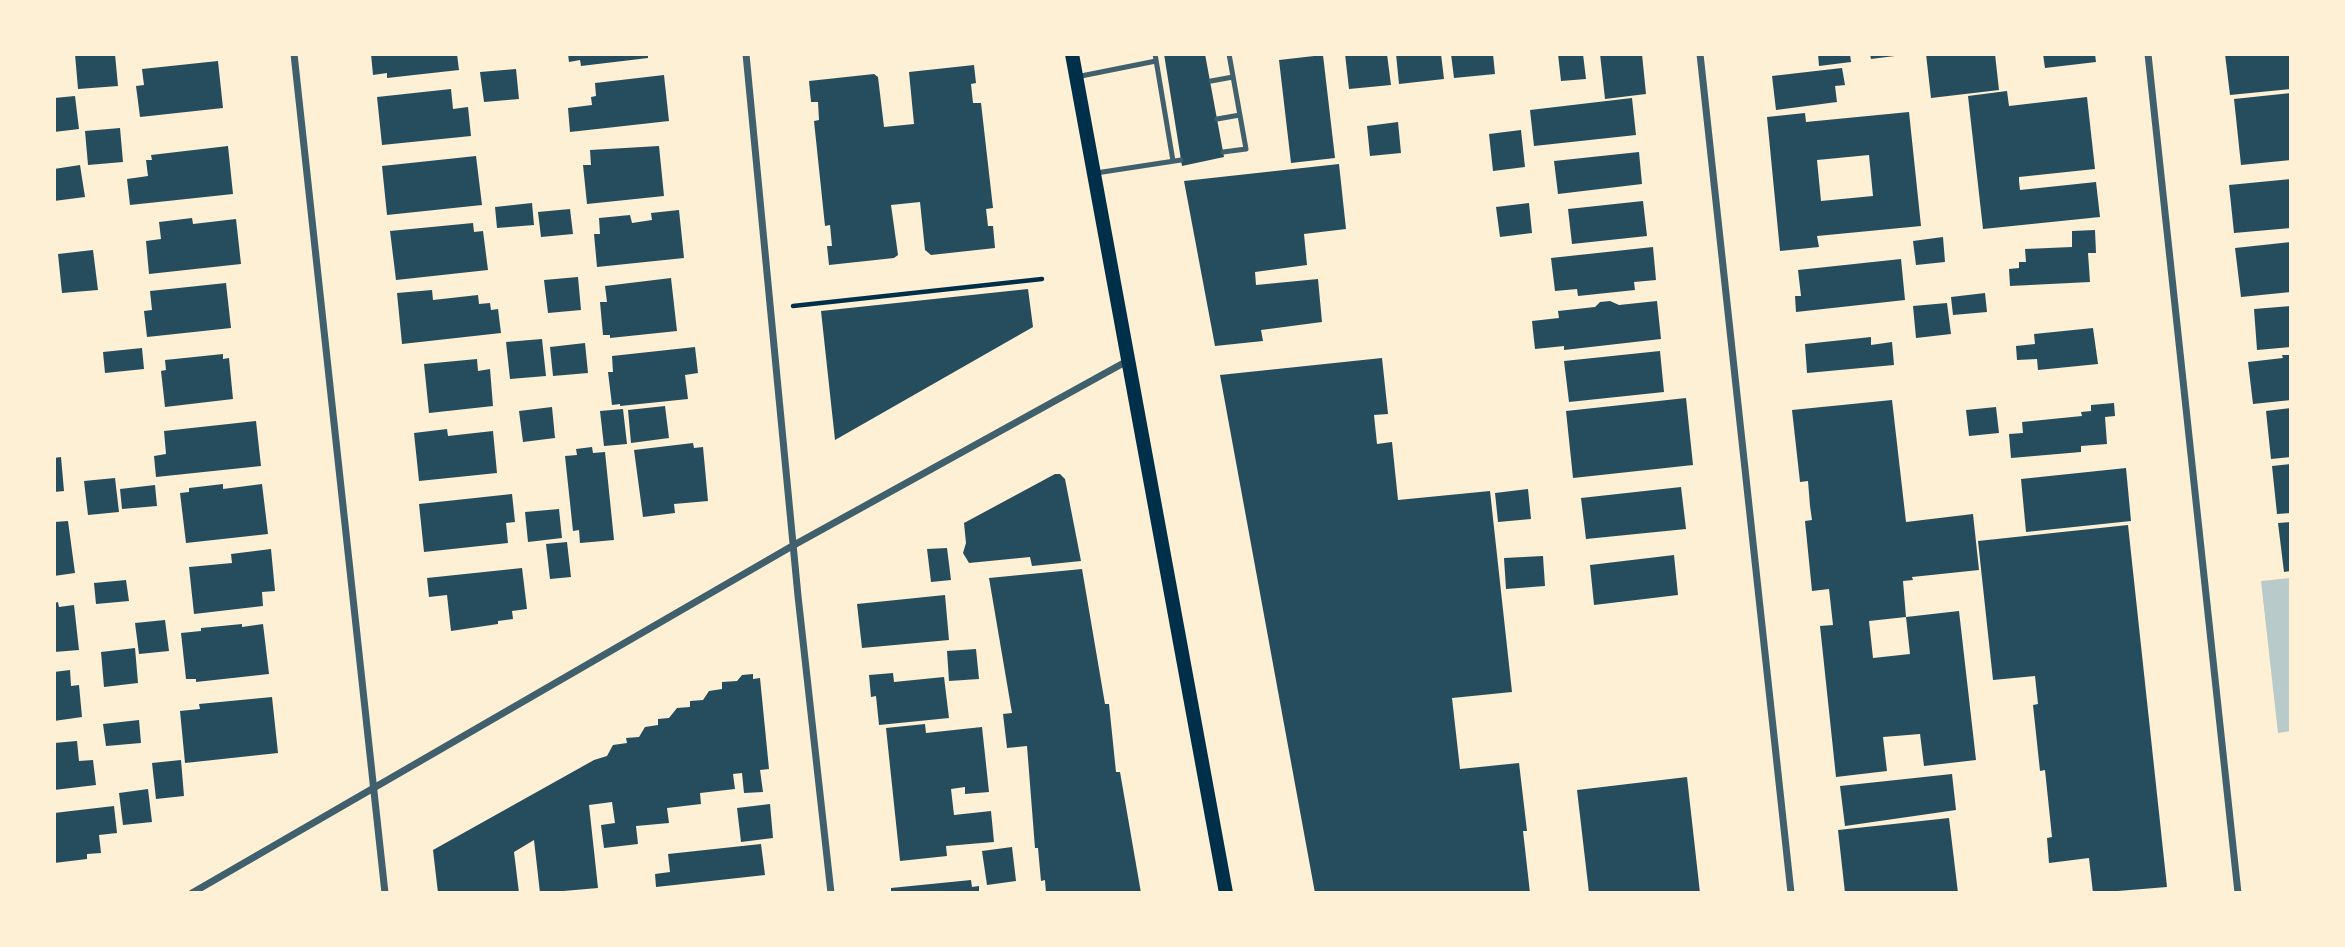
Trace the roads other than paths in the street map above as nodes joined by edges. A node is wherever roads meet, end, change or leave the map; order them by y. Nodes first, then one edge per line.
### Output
1 (294, 54) edge
2 (746, 54) edge
3 (1072, 54) edge
4 (1229, 54) edge
5 (1700, 54) edge
6 (2148, 54) edge
7 (1155, 58) edge
8 (1076, 77) junction
9 (1233, 77) junction
10 (1210, 81) dead end
11 (1169, 88) dead end
12 (1160, 90) junction
13 (1240, 115) junction
14 (1217, 119) dead end
15 (1167, 127) junction
16 (1175, 127) dead end
17 (1223, 152) dead end
18 (1181, 160) dead end
19 (1173, 161) junction
20 (1093, 174) junction
21 (1129, 359) junction
22 (794, 545) junction
23 (373, 789) junction
24 (192, 893) edge
25 (385, 893) edge
26 (831, 893) edge
27 (1226, 893) edge
28 (1791, 893) edge
29 (2238, 893) edge

1 - 23 street
2 - 22 street
3 - 8 main road
4 - 9 lane
5 - 28 street
6 - 29 street
7 - 8 lane
7 - 12 lane
8 - 20 main road
9 - 10 lane
9 - 13 lane
11 - 12 lane
12 - 15 lane
13 - 14 lane
13 - 17 lane
15 - 16 lane
15 - 19 lane
18 - 19 lane
19 - 20 lane
20 - 21 main road
21 - 22 street
21 - 27 main road
22 - 23 street
22 - 26 street
23 - 24 street
23 - 25 street

